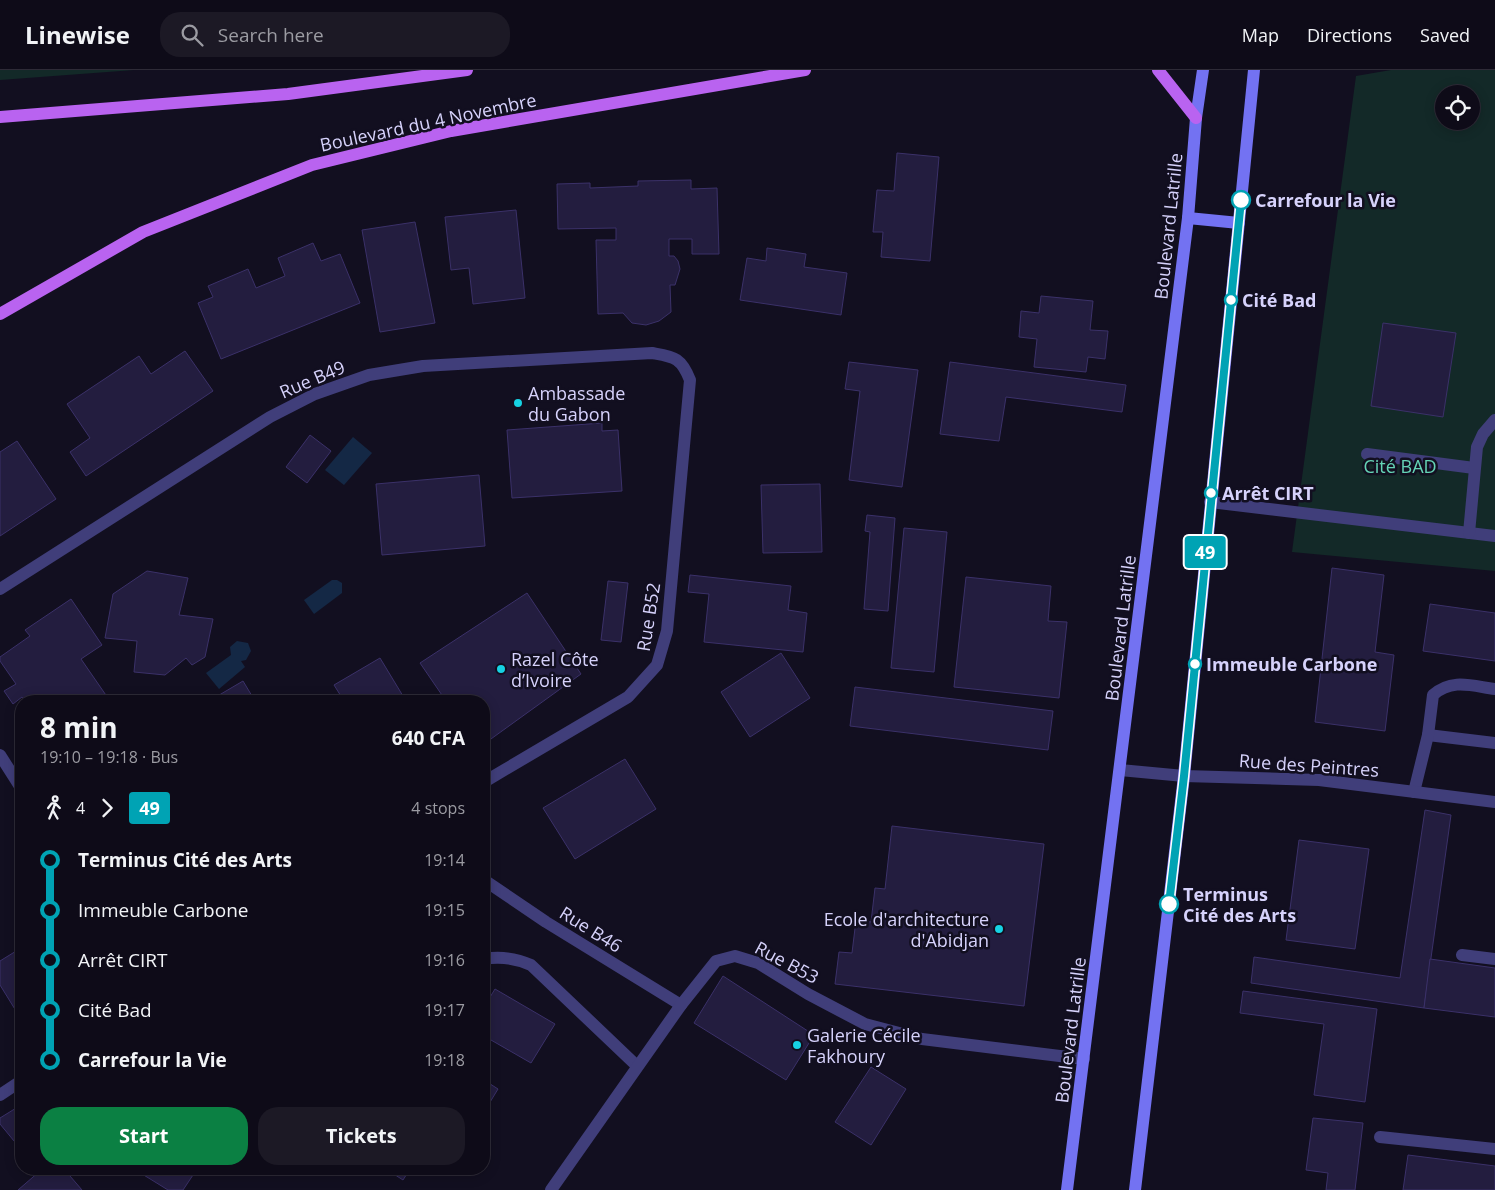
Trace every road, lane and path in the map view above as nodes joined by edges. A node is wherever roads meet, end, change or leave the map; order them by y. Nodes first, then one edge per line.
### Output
1 (467, 70) edge
2 (805, 70) edge
3 (1158, 70) edge
4 (1203, 70) edge
5 (1254, 70) edge
6 (0, 118) edge
7 (1196, 118) junction
8 (1188, 218) junction
9 (1239, 223) junction
10 (0, 314) edge
11 (684, 365) joint
12 (1495, 420) edge
13 (1367, 454) dead end
14 (1474, 468) junction
15 (1210, 502) junction
16 (1469, 533) junction
17 (1495, 536) edge
18 (0, 589) edge
19 (1495, 689) edge
20 (1428, 735) junction
21 (1495, 743) edge
22 (0, 755) edge
23 (1120, 770) junction
24 (1184, 776) junction
25 (490, 778) edge
26 (15, 779) edge
27 (1414, 792) junction
28 (1495, 802) edge
29 (490, 884) edge
30 (1462, 955) dead end
31 (490, 958) edge
32 (1495, 959) edge
33 (681, 1005) junction
34 (1084, 1059) junction
35 (637, 1066) junction
36 (15, 1085) edge
37 (0, 1095) edge
38 (1380, 1137) dead end
39 (1495, 1149) edge
40 (552, 1190) edge
41 (1067, 1190) edge
42 (1135, 1190) edge

1 - 6 main road
2 - 10 main road, Boulevard du 4 Novembre
3 - 7 main road
4 - 7 main road, Boulevard Latrille
5 - 9 main road
7 - 8 main road, Boulevard Latrille
8 - 9 main road
8 - 23 main road, Boulevard Latrille
9 - 15 main road
11 - 18 street, Rue B49
11 - 25 street, Rue B52
12 - 14 street
13 - 14 street
14 - 16 street
15 - 16 street
15 - 24 main road
16 - 17 street
19 - 20 street
20 - 21 street
20 - 27 street
22 - 26 street
23 - 24 street, Rue des Peintres
23 - 34 main road, Boulevard Latrille
24 - 27 street, Rue des Peintres
24 - 42 main road
27 - 28 street, Rue des Peintres
29 - 33 street, Rue B46
30 - 32 street
31 - 35 street
33 - 34 street, Rue B53
33 - 35 street, Rue B53
34 - 41 main road, Boulevard Latrille
35 - 40 street, Rue B53
36 - 37 street
38 - 39 street

